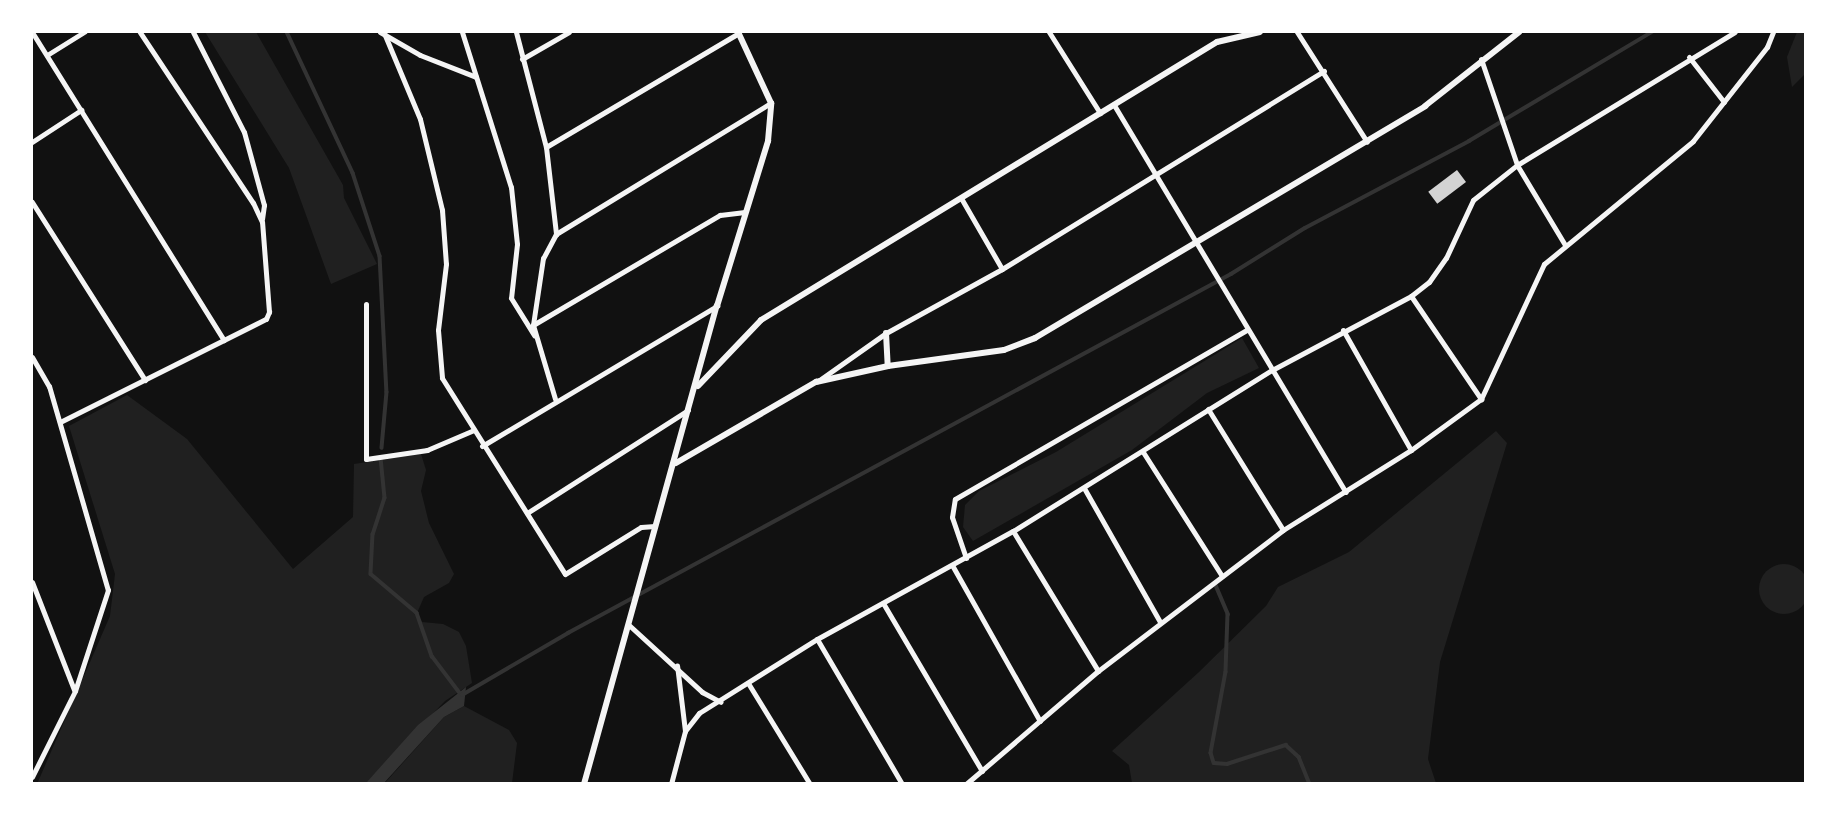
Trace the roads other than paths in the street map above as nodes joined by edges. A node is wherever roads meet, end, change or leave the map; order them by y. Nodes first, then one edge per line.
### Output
1 (32, 32) edge
2 (84, 32) edge
3 (139, 32) edge
4 (193, 32) edge
5 (382, 32) edge
6 (462, 32) edge
7 (516, 32) edge
8 (569, 32) edge
9 (738, 32) edge
10 (1049, 32) edge
11 (1260, 32) edge
12 (1297, 32) edge
13 (1519, 32) edge
14 (1735, 32) edge
15 (1773, 32) edge
16 (35, 43) edge
17 (47, 55) junction
18 (1689, 57) junction
19 (522, 59) junction
20 (1481, 59) junction
21 (1324, 71) junction
22 (476, 77) junction
23 (1724, 102) junction
24 (771, 103) junction
25 (1114, 105) junction
26 (81, 110) junction
27 (1100, 113) junction
28 (32, 142) edge
29 (1367, 142) junction
30 (546, 147) junction
31 (1517, 165) junction
32 (1156, 172) junction
33 (961, 198) junction
34 (32, 202) edge
35 (745, 212) junction
36 (261, 222) junction
37 (556, 234) junction
38 (1198, 241) junction
39 (1565, 245) junction
40 (1002, 269) junction
41 (1412, 296) junction
42 (366, 304) dead end
43 (717, 306) junction
44 (533, 325) junction
45 (1247, 330) junction
46 (1343, 330) junction
47 (886, 334) junction
48 (224, 340) junction
49 (538, 340) junction
50 (32, 357) edge
51 (888, 366) junction
52 (1272, 370) junction
53 (145, 380) junction
54 (816, 382) junction
55 (696, 388) junction
56 (555, 399) junction
57 (1481, 399) junction
58 (1208, 409) junction
59 (688, 410) junction
60 (60, 422) junction
61 (474, 430) junction
62 (482, 446) junction
63 (1411, 450) junction
64 (1143, 452) junction
65 (676, 463) junction
66 (1084, 488) junction
67 (1346, 492) junction
68 (527, 513) junction
69 (655, 526) junction
70 (1283, 530) junction
71 (1013, 531) junction
72 (965, 558) junction
73 (952, 565) junction
74 (1222, 576) junction
75 (32, 583) edge
76 (883, 603) junction
77 (1160, 622) junction
78 (630, 626) junction
79 (817, 639) junction
80 (677, 665) junction
81 (1098, 671) junction
82 (748, 683) junction
83 (75, 691) junction
84 (721, 702) junction
85 (1041, 721) junction
86 (685, 731) junction
87 (982, 771) junction
88 (32, 777) edge
89 (584, 783) edge
90 (671, 783) edge
91 (810, 783) edge
92 (902, 783) edge
93 (966, 783) edge

1 - 16 street
2 - 17 street
3 - 36 street
4 - 36 street
5 - 22 street
5 - 61 street
6 - 22 street
7 - 19 street
8 - 19 street
9 - 24 street
9 - 30 street
10 - 27 street
11 - 25 street
12 - 21 street
13 - 20 street
14 - 18 street
15 - 23 street
16 - 17 street
17 - 26 street
18 - 23 street
18 - 31 street
19 - 30 street
20 - 29 street
20 - 31 street
21 - 29 street
21 - 32 street
22 - 49 street
23 - 39 street
24 - 35 street
24 - 37 street
25 - 27 street
25 - 32 street
26 - 28 street
26 - 48 street
27 - 33 street
29 - 38 street
30 - 37 street
31 - 39 street
31 - 41 street
32 - 38 street
32 - 40 street
33 - 40 street
33 - 55 street
34 - 53 street
35 - 43 street
35 - 44 street
36 - 48 street
37 - 44 street
38 - 45 street
38 - 51 street
39 - 57 street
40 - 47 street
41 - 46 street
41 - 57 street
42 - 61 street
43 - 55 street
43 - 56 street
44 - 49 street
45 - 52 street
45 - 72 street
46 - 52 street
46 - 63 street
47 - 51 street
47 - 54 street
48 - 53 street
49 - 56 street
50 - 60 street
51 - 54 street
52 - 58 street
52 - 67 street
53 - 60 street
54 - 65 street
55 - 59 street
56 - 62 street
57 - 63 street
58 - 64 street
58 - 70 street
59 - 65 street
59 - 68 street
60 - 83 street
61 - 62 street
62 - 68 street
63 - 67 street
64 - 66 street
64 - 74 street
65 - 69 street
66 - 71 street
66 - 77 street
67 - 70 street
68 - 69 street
69 - 78 street
70 - 74 street
71 - 72 street
71 - 81 street
72 - 73 street
73 - 76 street
73 - 85 street
74 - 77 street
75 - 83 street
76 - 79 street
76 - 87 street
77 - 81 street
78 - 80 street
78 - 89 street
79 - 82 street
79 - 92 street
80 - 84 street
80 - 86 street
81 - 85 street
82 - 84 street
82 - 91 street
83 - 88 street
84 - 86 street
85 - 87 street
86 - 90 street
87 - 93 street

